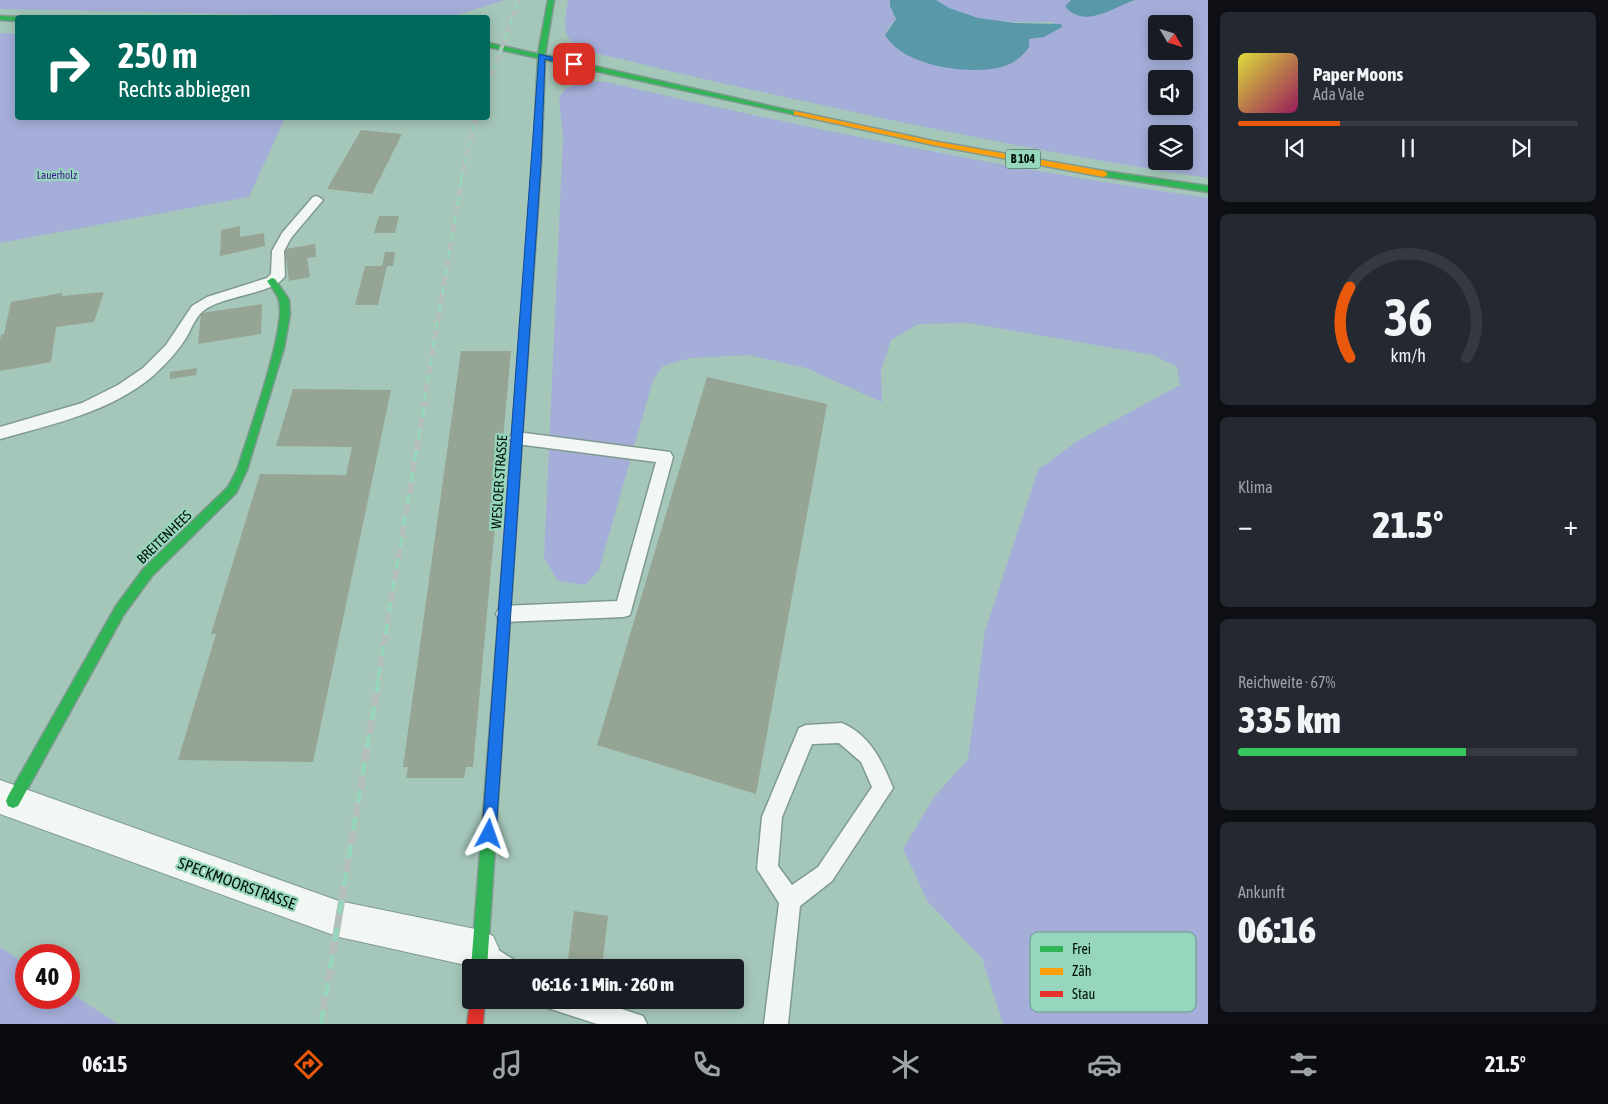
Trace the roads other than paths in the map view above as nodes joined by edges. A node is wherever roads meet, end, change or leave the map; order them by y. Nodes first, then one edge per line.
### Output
1 (552, 0) edge
2 (0, 18) edge
3 (15, 19) edge
4 (490, 45) edge
5 (542, 56) junction
6 (1208, 189) edge
7 (317, 200) dead end
8 (272, 281) junction
9 (0, 433) edge
10 (517, 438) junction
11 (505, 614) junction
12 (7, 799) edge
13 (790, 900) junction
14 (481, 959) edge
15 (488, 959) edge
16 (476, 1009) edge
17 (586, 1009) edge
18 (475, 1024) edge
19 (635, 1024) edge
20 (776, 1024) edge

1 - 5 street, WESLOER STRASSE
2 - 3 street
4 - 5 street, B 104
5 - 6 street, B 104
5 - 10 street, WESLOER STRASSE
7 - 8 lane
8 - 9 lane
8 - 12 street, BREITENHEES
10 - 11 street, WESLOER STRASSE
10 - 11 lane
11 - 15 street, WESLOER STRASSE
12 - 14 street, SPECKMOORSTRASSE
13 - 13 lane
13 - 20 lane
16 - 18 street
17 - 19 lane

